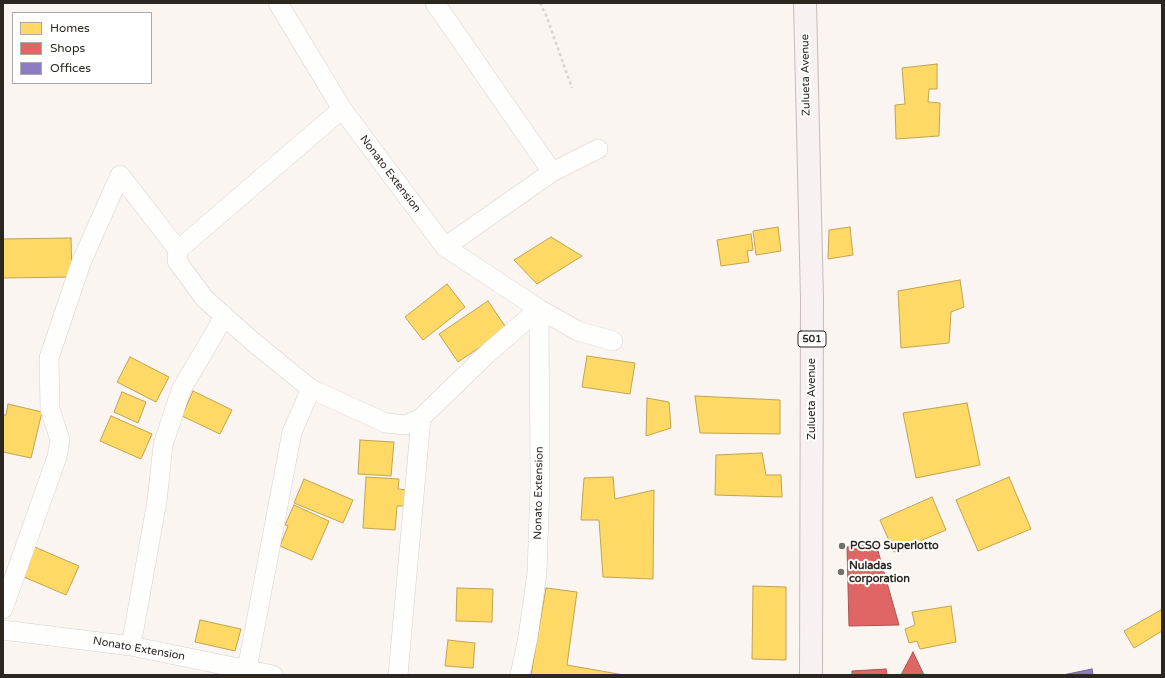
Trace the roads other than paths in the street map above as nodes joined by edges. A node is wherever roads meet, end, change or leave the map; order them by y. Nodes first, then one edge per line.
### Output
1 (278, 3) edge
2 (435, 3) edge
3 (805, 3) edge
4 (342, 109) junction
5 (598, 149) dead end
6 (552, 172) junction
7 (445, 247) junction
8 (178, 250) junction
9 (539, 309) junction
10 (224, 317) junction
11 (613, 341) dead end
12 (311, 388) junction
13 (422, 418) junction
14 (3, 609) edge
15 (3, 630) edge
16 (131, 646) junction
17 (247, 669) junction
18 (273, 675) edge
19 (398, 675) edge
20 (520, 675) edge
21 (810, 675) edge

1 - 4 street, Nonato Extension
2 - 6 street
3 - 21 main road, Zulueta Avenue / 501
4 - 7 street, Nonato Extension
4 - 8 street
5 - 6 street
6 - 7 street
7 - 9 street, Nonato Extension
8 - 10 street
8 - 14 street
9 - 11 street, Nonato Extension
9 - 13 street
9 - 20 street, Nonato Extension
10 - 12 street
10 - 16 street
12 - 13 street
12 - 17 street
13 - 19 street
15 - 16 street, Nonato Extension
16 - 17 street, Nonato Extension
17 - 18 street, Nonato Extension

